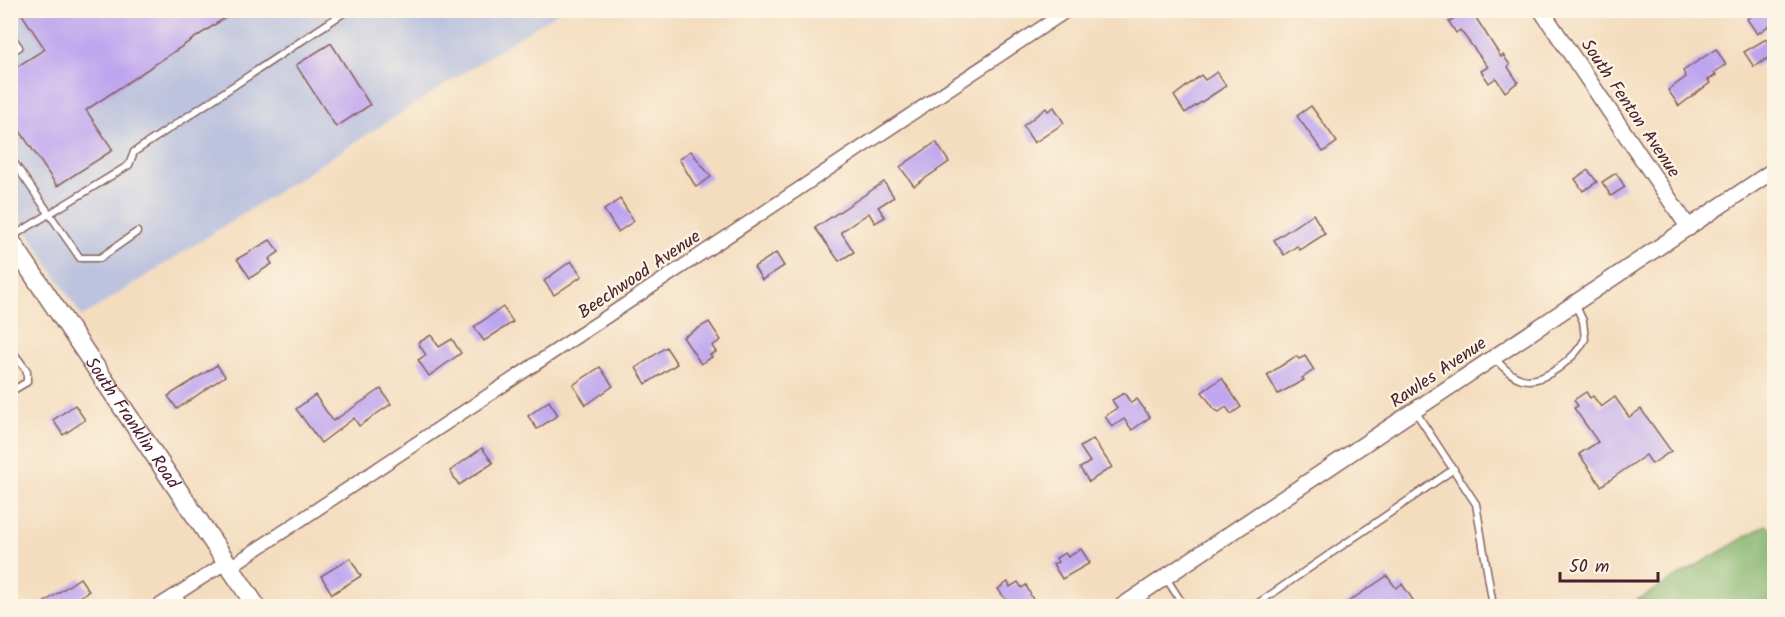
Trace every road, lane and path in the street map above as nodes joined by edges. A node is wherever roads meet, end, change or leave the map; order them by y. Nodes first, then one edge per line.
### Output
1 (348, 10) edge
2 (1068, 10) edge
3 (1541, 10) edge
4 (10, 34) edge
5 (10, 53) edge
6 (10, 157) edge
7 (1774, 170) edge
8 (48, 213) junction
9 (1689, 228) junction
10 (137, 232) dead end
11 (10, 239) edge
12 (1575, 304) junction
13 (10, 348) edge
14 (1494, 358) junction
15 (10, 392) edge
16 (1415, 411) junction
17 (1454, 469) junction
18 (229, 565) junction
19 (1165, 578) junction
20 (177, 594) junction
21 (158, 606) edge
22 (185, 606) edge
23 (256, 606) edge
24 (1122, 606) edge
25 (1184, 606) edge
26 (1254, 606) edge
27 (1493, 606) edge

1 - 8 lane
2 - 18 street, Beechwood Avenue
3 - 9 street, South Fenton Avenue
4 - 5 lane
6 - 8 lane
7 - 9 street, Rawles Avenue
8 - 10 lane
8 - 11 lane
9 - 12 street, Rawles Avenue
11 - 18 main road, South Franklin Road
12 - 14 street, Rawles Avenue
12 - 14 lane
13 - 15 lane
14 - 16 street, Rawles Avenue
16 - 17 lane
16 - 19 street, Rawles Avenue
17 - 26 lane
17 - 27 lane
18 - 20 street, Beechwood Avenue
18 - 23 main road, South Franklin Road
19 - 24 street, Rawles Avenue
19 - 25 lane
20 - 21 street, Beechwood Avenue
20 - 22 lane

